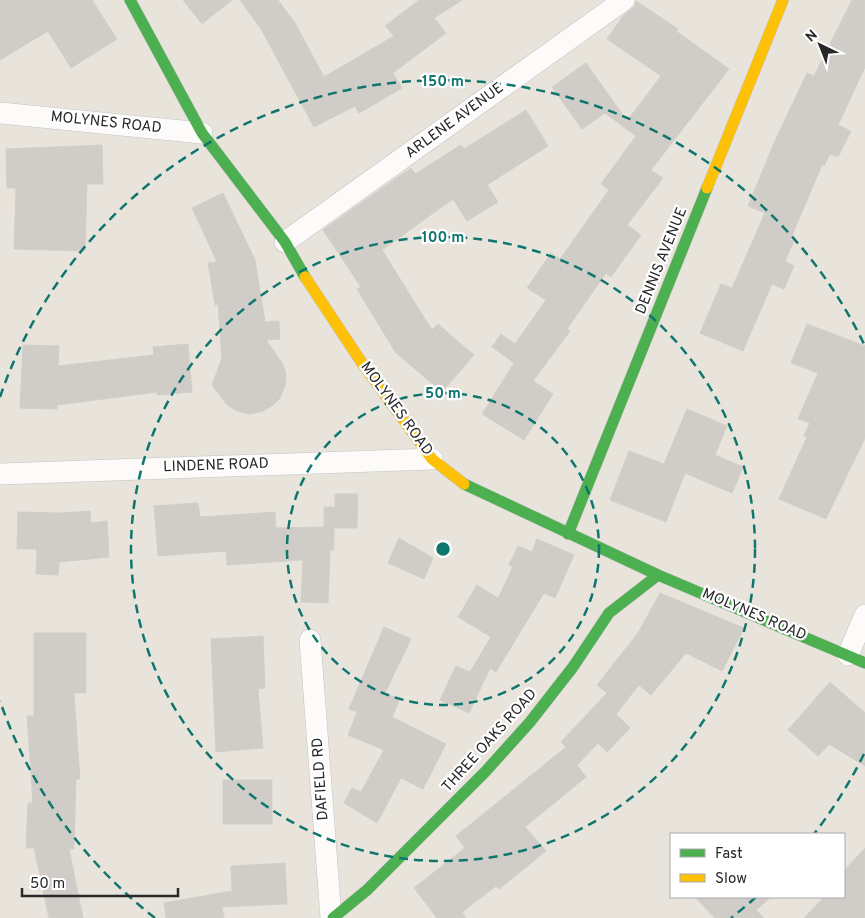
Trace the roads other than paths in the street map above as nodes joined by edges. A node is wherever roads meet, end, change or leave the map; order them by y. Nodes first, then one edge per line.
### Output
1 (130, 0) edge
2 (624, 0) edge
3 (783, 0) edge
4 (0, 113) edge
5 (202, 133) junction
6 (285, 242) junction
7 (432, 459) junction
8 (0, 474) edge
9 (568, 534) junction
10 (658, 575) junction
11 (865, 614) edge
12 (310, 640) dead end
13 (857, 659) edge
14 (332, 918) edge

1 - 5 street
2 - 6 street, ARLENE AVENUE
3 - 9 street, DENNIS AVENUE
4 - 5 street, MOLYNES ROAD
5 - 6 street, MOLYNES ROAD
6 - 7 street, MOLYNES ROAD
7 - 8 street, LINDENE ROAD
7 - 9 street, MOLYNES ROAD
9 - 10 street, MOLYNES ROAD
10 - 13 street, MOLYNES ROAD
10 - 14 street, THREE OAKS ROAD
11 - 13 street
12 - 14 street, DAFIELD RD

